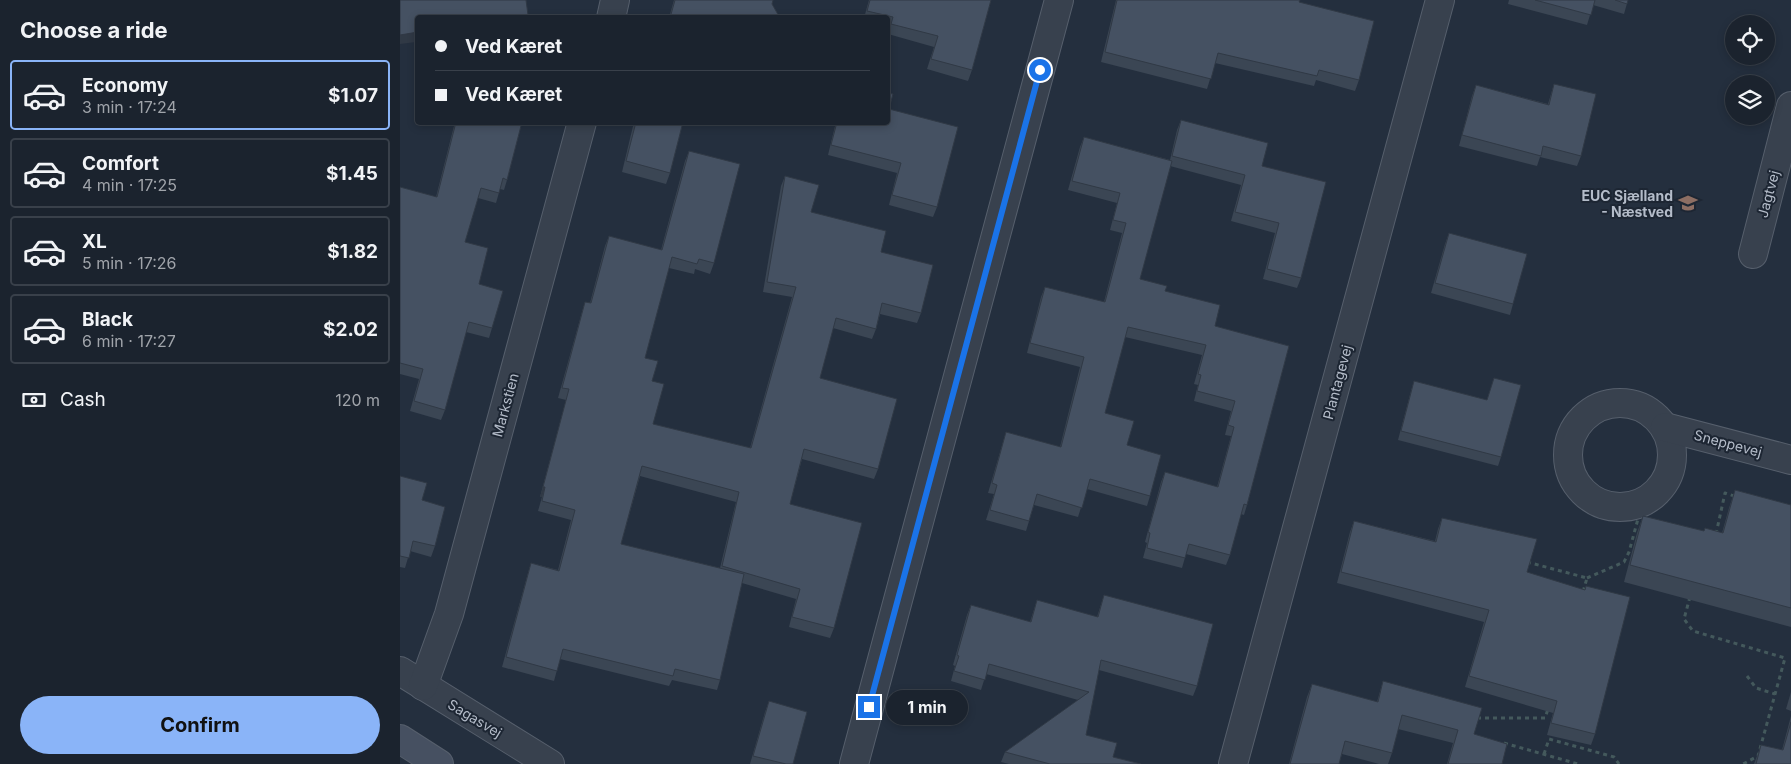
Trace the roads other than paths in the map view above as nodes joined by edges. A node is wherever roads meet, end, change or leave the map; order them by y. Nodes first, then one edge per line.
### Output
1 (616, 0) edge
2 (1059, 0) edge
3 (1440, 0) edge
4 (612, 15) edge
5 (1791, 106) edge
6 (581, 125) edge
7 (1753, 254) dead end
8 (1665, 427) junction
9 (1791, 460) edge
10 (400, 671) edge
11 (423, 686) junction
12 (400, 739) edge
13 (439, 764) edge
14 (550, 764) edge
15 (854, 764) edge
16 (1233, 764) edge

1 - 4 street
2 - 15 street
3 - 16 street, Plantagevej
5 - 7 street, Jagtvej
6 - 11 street, Markstien
8 - 8 street, Sneppevej
8 - 9 street, Sneppevej
10 - 11 street, Sagasvej
11 - 14 street, Sagasvej
12 - 13 street

